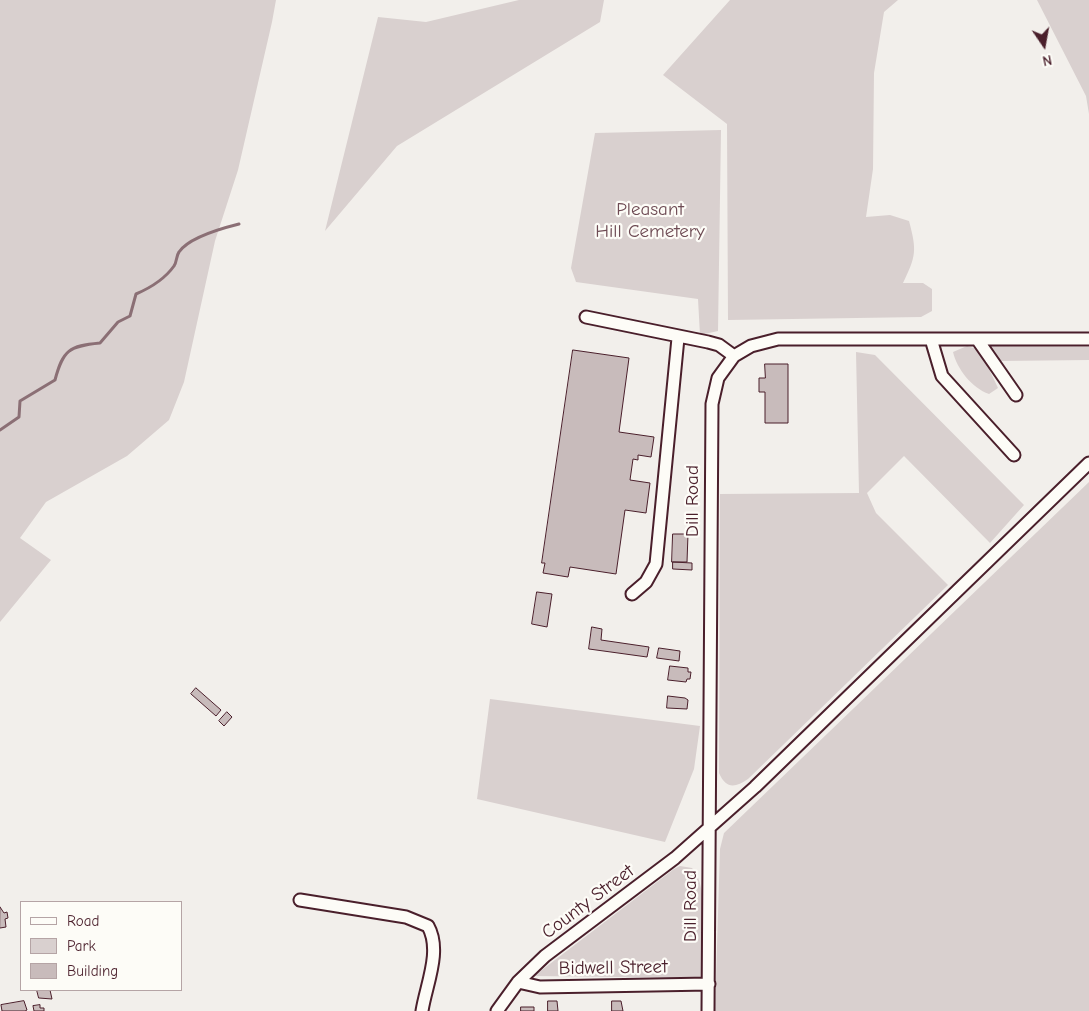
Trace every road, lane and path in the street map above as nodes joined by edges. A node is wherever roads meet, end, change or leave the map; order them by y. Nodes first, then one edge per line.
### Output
1 (586, 317) dead end
2 (678, 338) junction
3 (931, 339) junction
4 (977, 339) junction
5 (1089, 339) edge
6 (734, 356) junction
7 (1016, 395) dead end
8 (1014, 455) dead end
9 (1089, 463) edge
10 (632, 594) dead end
11 (709, 829) junction
12 (300, 900) dead end
13 (518, 982) junction
14 (709, 984) junction
15 (422, 1011) edge
16 (497, 1011) edge
17 (708, 1011) edge

1 - 2 street
2 - 6 street
2 - 10 street
3 - 4 street, Dill Road
3 - 6 street, Dill Road
3 - 8 street
4 - 5 street, Dill Road
4 - 7 street
6 - 11 street, Dill Road
9 - 11 street, County Street
11 - 13 street, County Street
11 - 14 street, Dill Road
12 - 15 street
13 - 14 street, Bidwell Street
13 - 16 street, County Street
14 - 17 street, Dill Road

